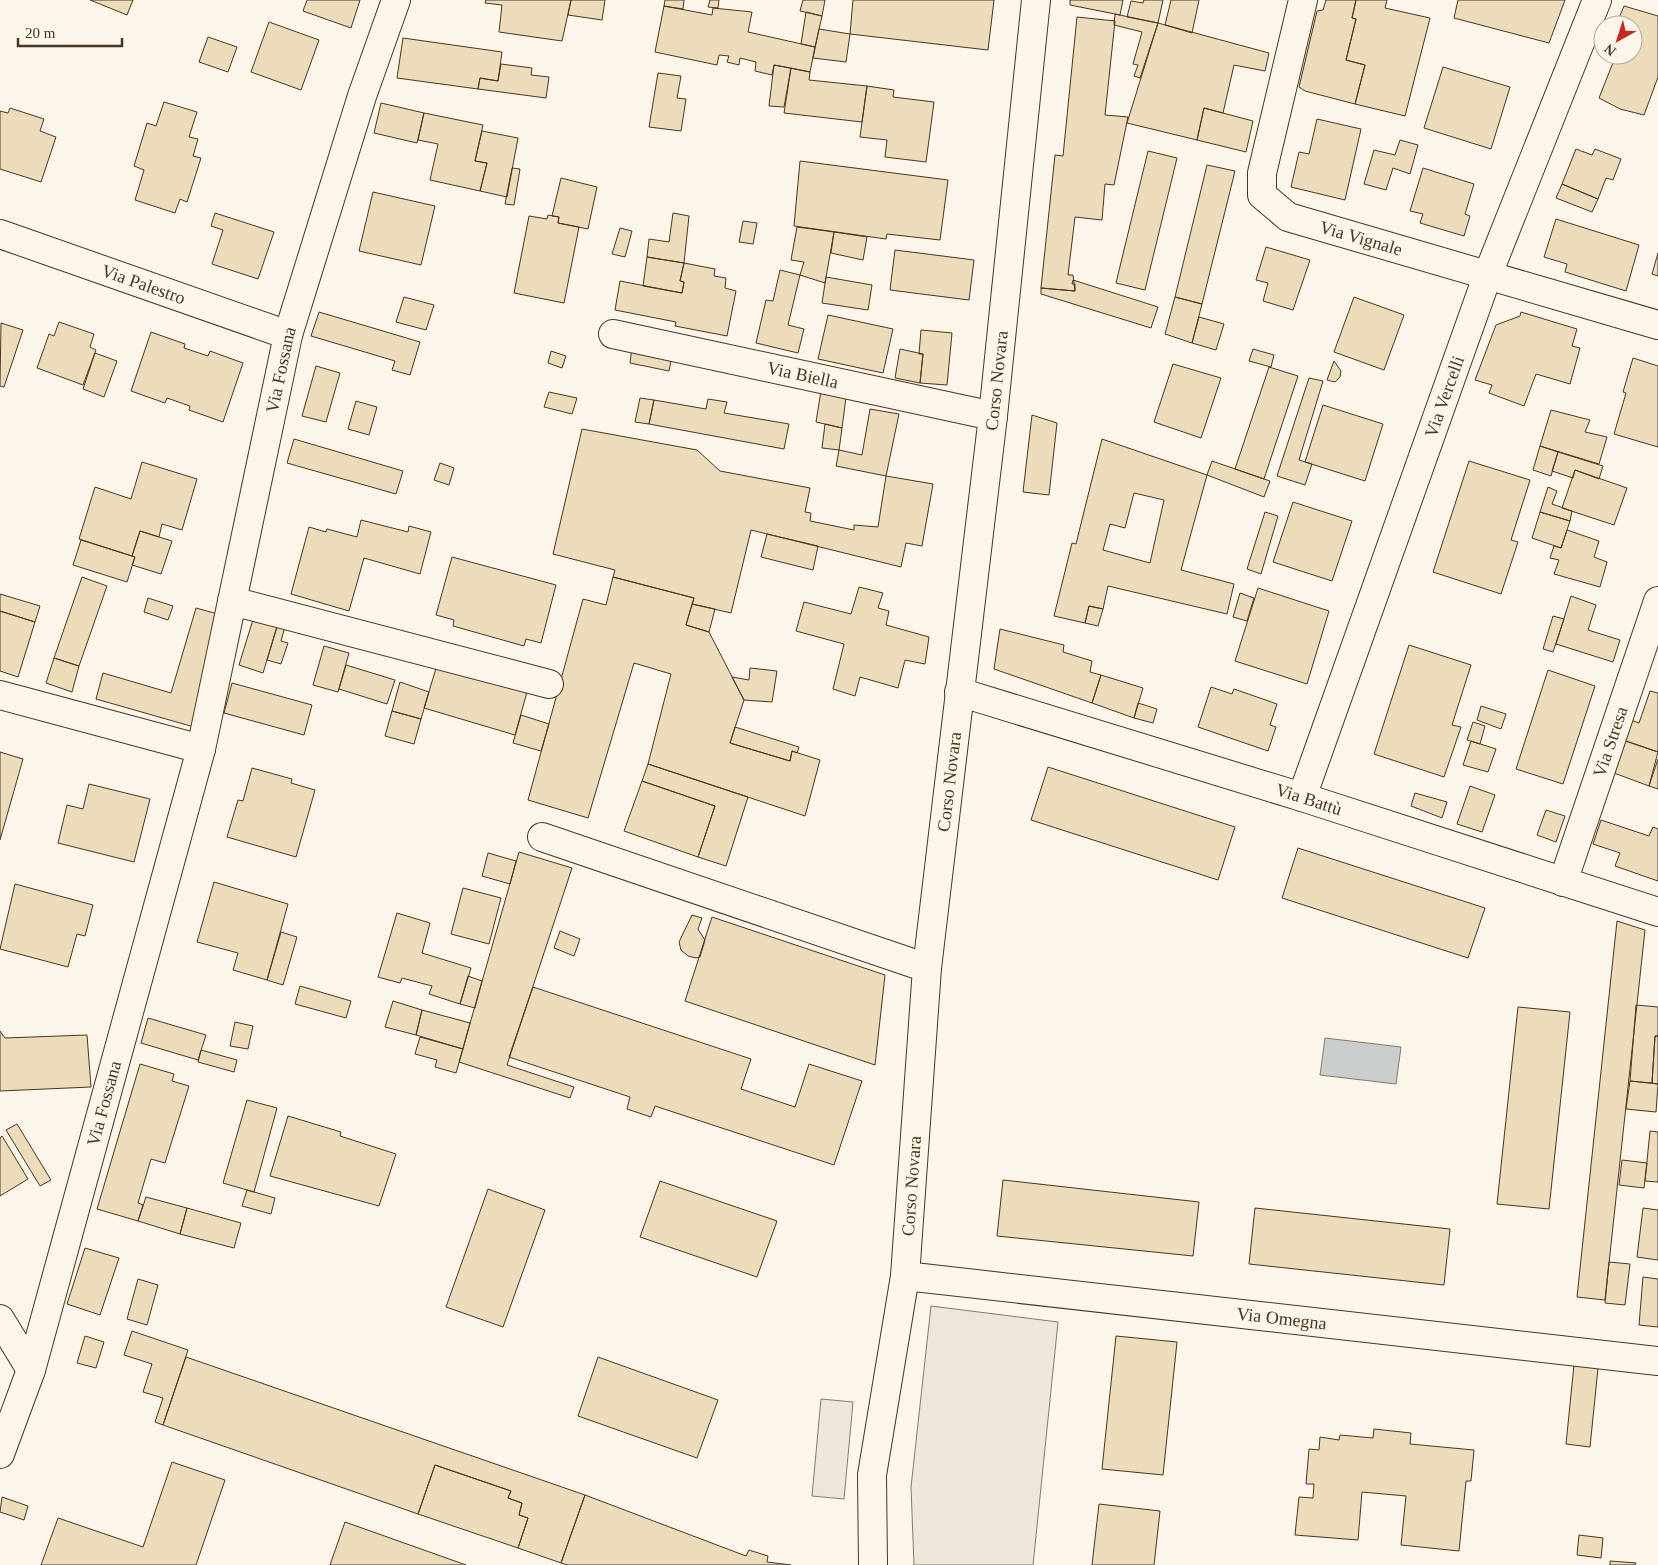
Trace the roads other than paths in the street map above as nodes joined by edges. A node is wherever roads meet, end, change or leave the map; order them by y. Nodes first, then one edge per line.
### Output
1 (396, 0) edge
2 (1036, 0) edge
3 (1303, 0) edge
4 (1597, 0) edge
5 (0, 234) edge
6 (1488, 274) junction
7 (1658, 325) edge
8 (613, 334) dead end
9 (288, 335) junction
10 (993, 416) junction
11 (232, 601) junction
12 (1658, 601) edge
13 (549, 684) dead end
14 (959, 692) junction
15 (0, 695) edge
16 (201, 749) junction
17 (1302, 797) junction
18 (542, 837) dead end
19 (1563, 882) junction
20 (1658, 912) edge
21 (927, 968) junction
22 (905, 1276) junction
23 (0, 1319) edge
24 (1658, 1362) edge
25 (31, 1370) junction
26 (0, 1454) edge
27 (873, 1565) edge

1 - 9 street, Via Fossana
2 - 10 street, Corso Novara
3 - 6 street, Via Vignale
4 - 6 street, Via Vercelli
5 - 9 street, Via Palestro
6 - 7 street, Via Vignale
6 - 17 street, Via Vercelli
8 - 10 street, Via Biella
9 - 11 street, Via Fossana
10 - 14 street, Corso Novara
11 - 13 street
11 - 16 street, Via Fossana
12 - 19 street, Via Stresa
14 - 17 street, Via Battù
14 - 21 street, Corso Novara
15 - 16 street
16 - 25 street, Via Fossana
17 - 19 street, Via Battù
18 - 21 street
19 - 20 street, Via Battù
21 - 22 street, Corso Novara
22 - 24 street, Via Omegna
22 - 27 street, Corso Novara
23 - 25 street
25 - 26 street, Via Fossana

